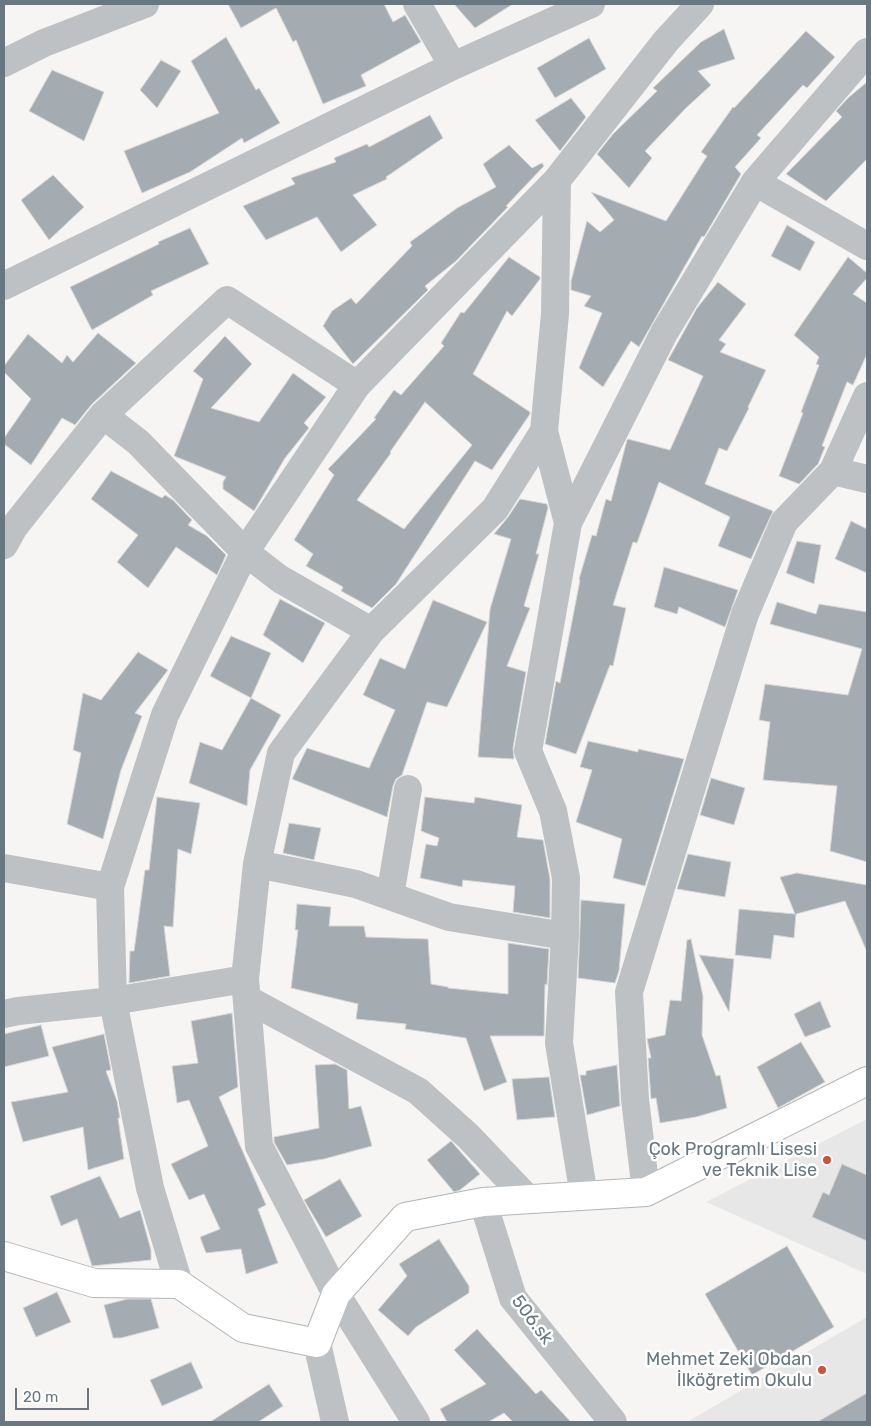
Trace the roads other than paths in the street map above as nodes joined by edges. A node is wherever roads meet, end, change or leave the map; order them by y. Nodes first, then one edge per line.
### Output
1 (145, 4) edge
2 (417, 4) edge
3 (591, 4) edge
4 (700, 4) edge
5 (867, 52) edge
6 (4, 62) edge
7 (452, 66) junction
8 (557, 180) junction
9 (755, 182) junction
10 (867, 246) edge
11 (4, 286) edge
12 (357, 385) junction
13 (867, 396) edge
14 (103, 415) junction
15 (544, 431) junction
16 (833, 471) junction
17 (867, 479) edge
18 (568, 523) junction
19 (4, 545) edge
20 (245, 552) junction
21 (371, 632) junction
22 (408, 789) dead end
23 (257, 864) junction
24 (4, 868) edge
25 (110, 887) junction
26 (390, 896) junction
27 (565, 936) junction
28 (246, 989) junction
29 (113, 1000) junction
30 (4, 1014) edge
31 (867, 1081) edge
32 (646, 1192) junction
33 (584, 1196) junction
34 (528, 1199) junction
35 (483, 1202) junction
36 (4, 1256) edge
37 (179, 1284) junction
38 (336, 1294) junction
39 (317, 1343) junction
40 (335, 1422) edge
41 (416, 1422) edge
42 (613, 1422) edge

1 - 6 street
2 - 7 street
3 - 7 street
4 - 8 street
5 - 9 street
7 - 11 street
8 - 12 street
8 - 15 street
9 - 10 street
9 - 18 street
12 - 14 street
12 - 20 street
13 - 16 street
14 - 19 street
14 - 20 street
15 - 18 street
15 - 21 street
16 - 17 street
16 - 32 street
18 - 27 street
20 - 21 street
20 - 25 street
21 - 23 street
22 - 26 street
23 - 26 street
23 - 28 street
24 - 25 street
25 - 29 street
26 - 27 street
27 - 33 street
28 - 29 street
28 - 34 street
28 - 38 street
29 - 30 street
29 - 37 street
31 - 32 main road
32 - 33 main road
33 - 34 main road
34 - 35 main road
35 - 38 main road
35 - 42 street, 506.sk
36 - 37 main road
37 - 39 main road
38 - 39 main road
38 - 41 street
39 - 40 street

